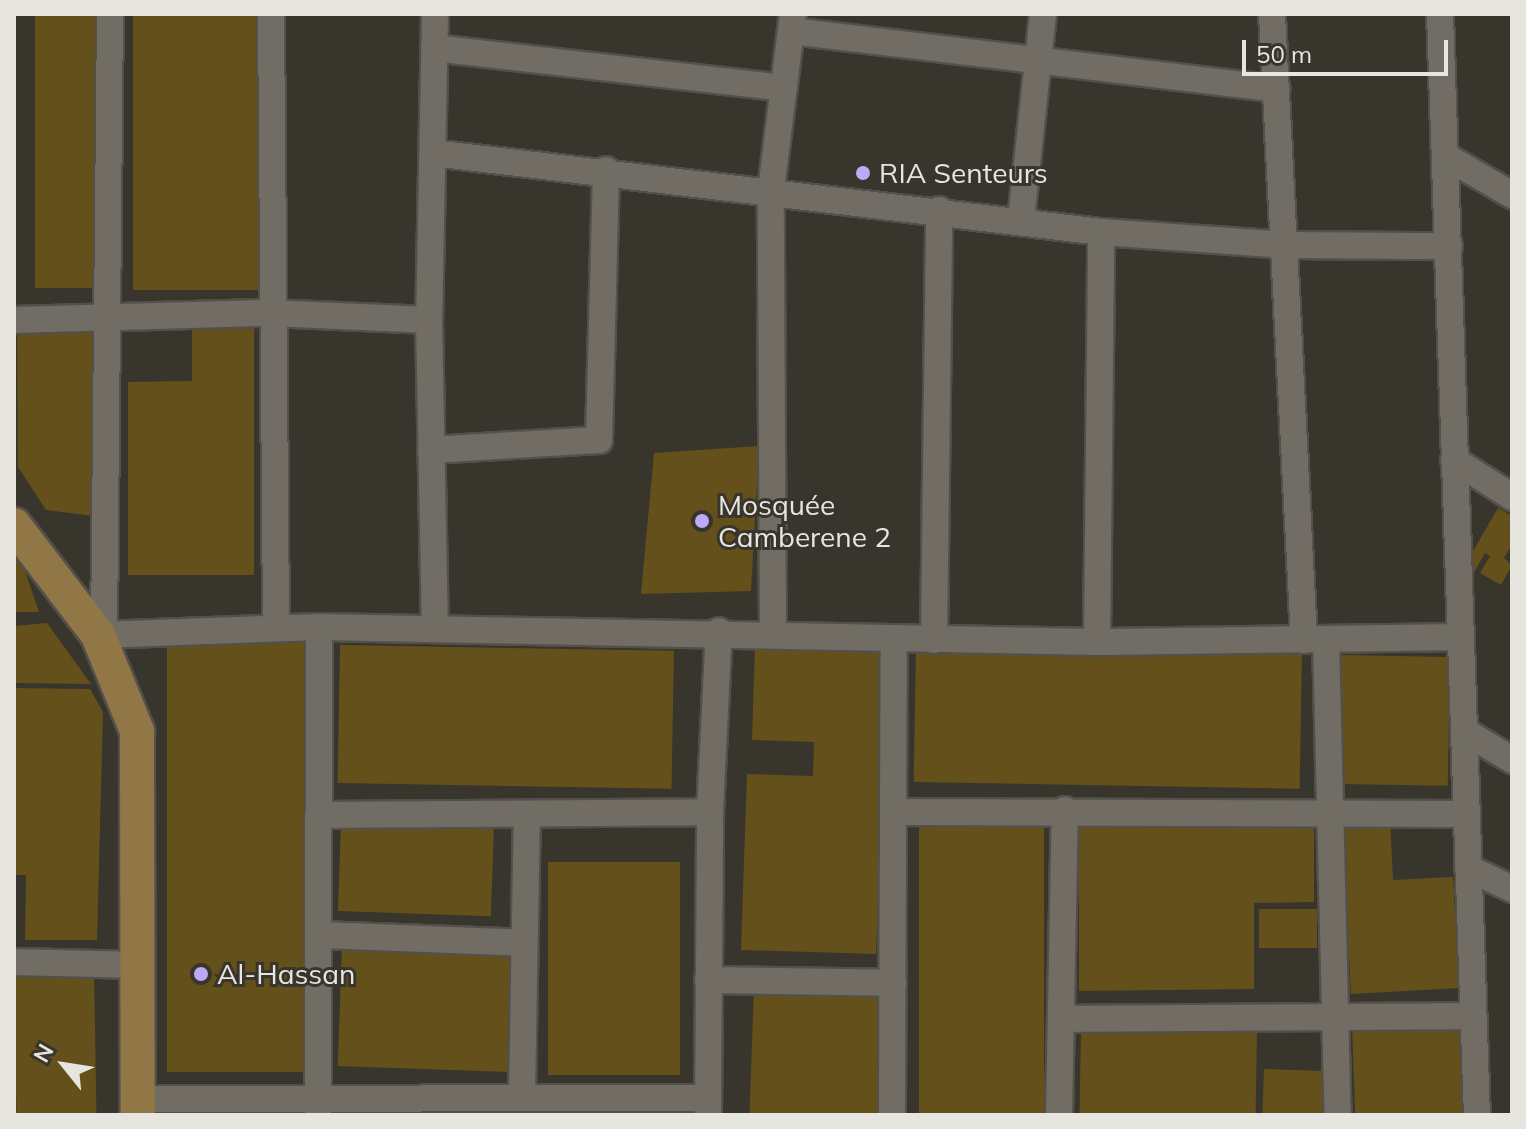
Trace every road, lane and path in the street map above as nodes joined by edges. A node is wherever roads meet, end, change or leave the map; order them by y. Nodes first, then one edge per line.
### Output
1 (110, 14) edge
2 (271, 14) edge
3 (435, 14) edge
4 (1043, 14) edge
5 (1272, 14) edge
6 (1440, 14) edge
7 (792, 22) edge
8 (434, 48) junction
9 (1038, 62) junction
10 (784, 88) junction
11 (1277, 89) junction
12 (433, 153) junction
13 (1445, 156) junction
14 (606, 170) junction
15 (771, 190) junction
16 (1512, 195) edge
17 (939, 210) junction
18 (1021, 220) junction
19 (1101, 232) junction
20 (1287, 245) junction
21 (1449, 246) junction
22 (270, 313) junction
23 (14, 320) edge
24 (429, 320) junction
25 (108, 321) junction
26 (431, 450) junction
27 (1454, 460) junction
28 (1512, 497) edge
29 (16, 531) edge
30 (276, 627) junction
31 (319, 627) junction
32 (435, 628) junction
33 (719, 631) junction
34 (773, 632) junction
35 (101, 635) junction
36 (1460, 637) junction
37 (894, 638) junction
38 (934, 640) junction
39 (1315, 640) junction
40 (1097, 642) junction
41 (1464, 731) junction
42 (1512, 760) edge
43 (1065, 810) junction
44 (710, 812) junction
45 (897, 812) junction
46 (1330, 812) junction
47 (1466, 814) junction
48 (318, 815) junction
49 (527, 815) junction
50 (1468, 868) junction
51 (1512, 889) edge
52 (320, 935) junction
53 (524, 943) junction
54 (14, 962) edge
55 (138, 965) junction
56 (708, 980) junction
57 (893, 983) junction
58 (1473, 1016) junction
59 (1335, 1017) junction
60 (1061, 1019) junction
61 (522, 1094) junction
62 (318, 1105) edge
63 (708, 1106) edge
64 (138, 1107) edge
65 (892, 1115) edge
66 (1059, 1115) edge
67 (1338, 1115) edge
68 (1477, 1115) edge

1 - 25 street
2 - 22 street
3 - 8 street
4 - 9 street
5 - 11 street
6 - 13 street
7 - 9 street
7 - 10 street
8 - 10 street
8 - 12 street
9 - 11 street
9 - 18 street
10 - 15 street
11 - 20 street
12 - 14 street
12 - 24 street
13 - 16 street
13 - 21 street
14 - 15 street
14 - 26 street
15 - 17 street
15 - 34 street
17 - 18 street
17 - 38 street
18 - 19 street
19 - 20 street
19 - 40 street
20 - 21 street
20 - 39 street
21 - 27 street
22 - 24 street
22 - 25 street
22 - 30 street
23 - 25 street
24 - 26 street
25 - 35 street
26 - 32 street
27 - 28 street
27 - 36 street
29 - 35 main road
30 - 31 street
30 - 35 street
31 - 32 street
31 - 48 street
32 - 33 street
33 - 34 street
33 - 44 street
34 - 37 street
35 - 55 main road
36 - 39 street
36 - 41 street
37 - 38 street
37 - 45 street
38 - 40 street
39 - 40 street
39 - 46 street
41 - 42 street
41 - 47 street
43 - 45 street
43 - 46 street
43 - 60 street
44 - 49 street
44 - 56 street
45 - 57 street
46 - 47 street
46 - 59 street
47 - 50 street
48 - 49 street
48 - 52 street
49 - 53 street
50 - 51 street
50 - 58 street
52 - 53 street
52 - 62 street
53 - 61 street
54 - 55 street
55 - 64 main road
56 - 57 street
56 - 63 street
57 - 65 street
58 - 59 street
58 - 68 street
59 - 60 street
59 - 67 street
60 - 66 street
61 - 62 street
61 - 63 street
62 - 64 street

